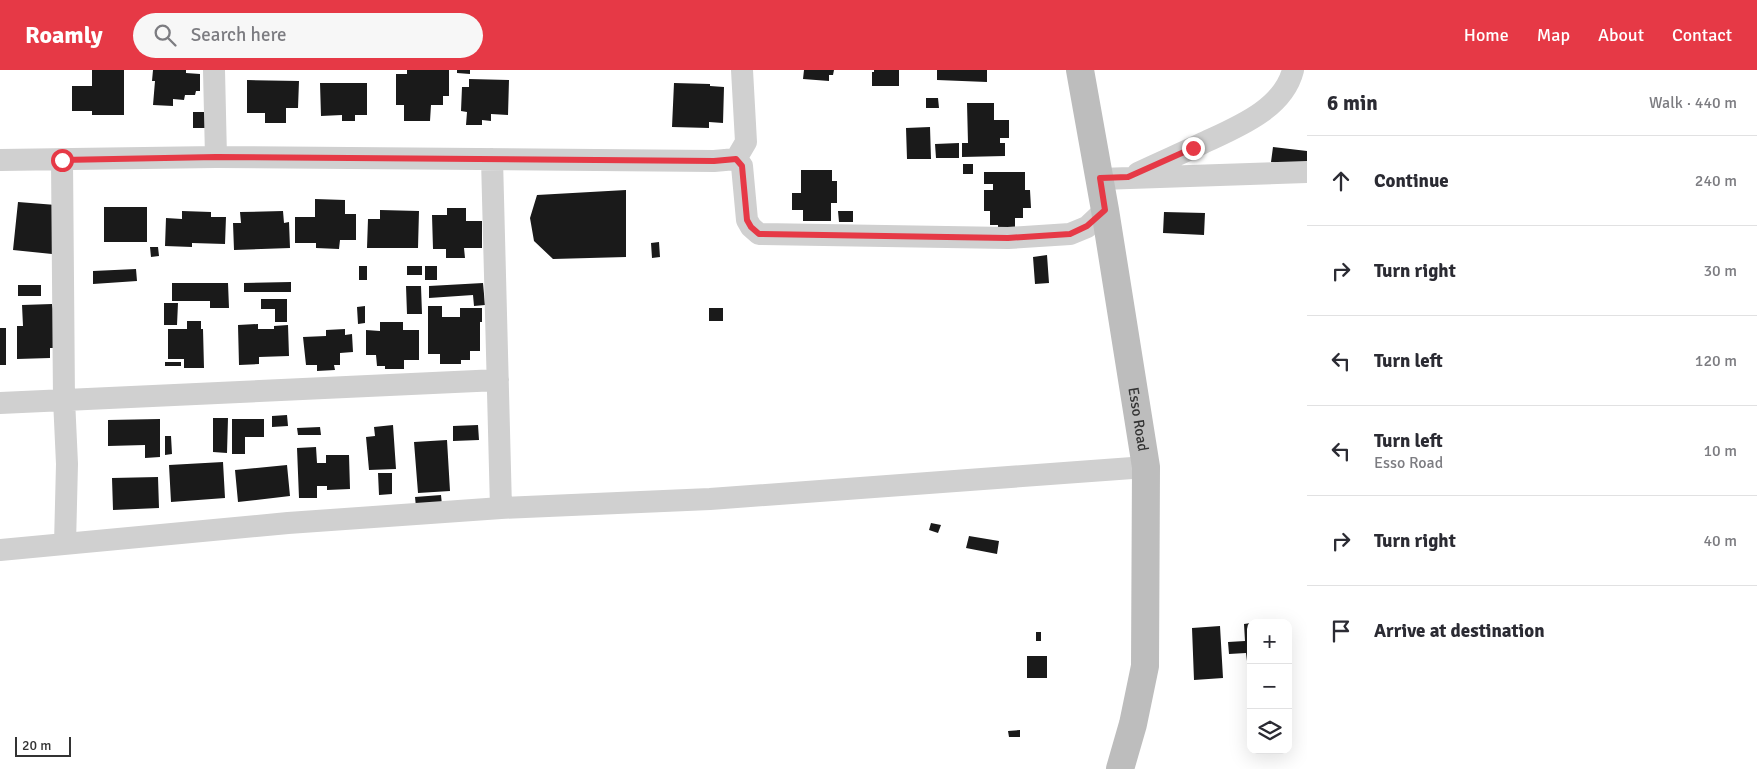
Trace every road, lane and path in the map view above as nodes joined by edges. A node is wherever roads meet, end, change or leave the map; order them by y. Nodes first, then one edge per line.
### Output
1 (214, 70) edge
2 (742, 70) edge
3 (1080, 70) edge
4 (1293, 70) edge
5 (216, 157) junction
6 (492, 159) junction
7 (736, 159) junction
8 (0, 160) edge
9 (62, 160) junction
10 (1307, 172) edge
11 (1128, 177) junction
12 (1100, 178) junction
13 (1105, 210) junction
14 (498, 380) junction
15 (64, 399) junction
16 (0, 403) edge
17 (1146, 468) junction
18 (501, 508) junction
19 (65, 544) junction
20 (0, 550) edge
21 (1120, 769) edge

1 - 5 street
2 - 7 street
3 - 12 street, Esso Road
4 - 11 street
5 - 6 street
5 - 9 street
6 - 7 street
6 - 14 street
7 - 13 street
8 - 9 street
9 - 15 street
10 - 11 street
11 - 12 street
12 - 13 street, Esso Road
13 - 17 street, Esso Road
14 - 15 street
14 - 18 street
15 - 16 street
15 - 19 street
17 - 18 street
17 - 21 street, Esso Road
18 - 19 street
19 - 20 street

